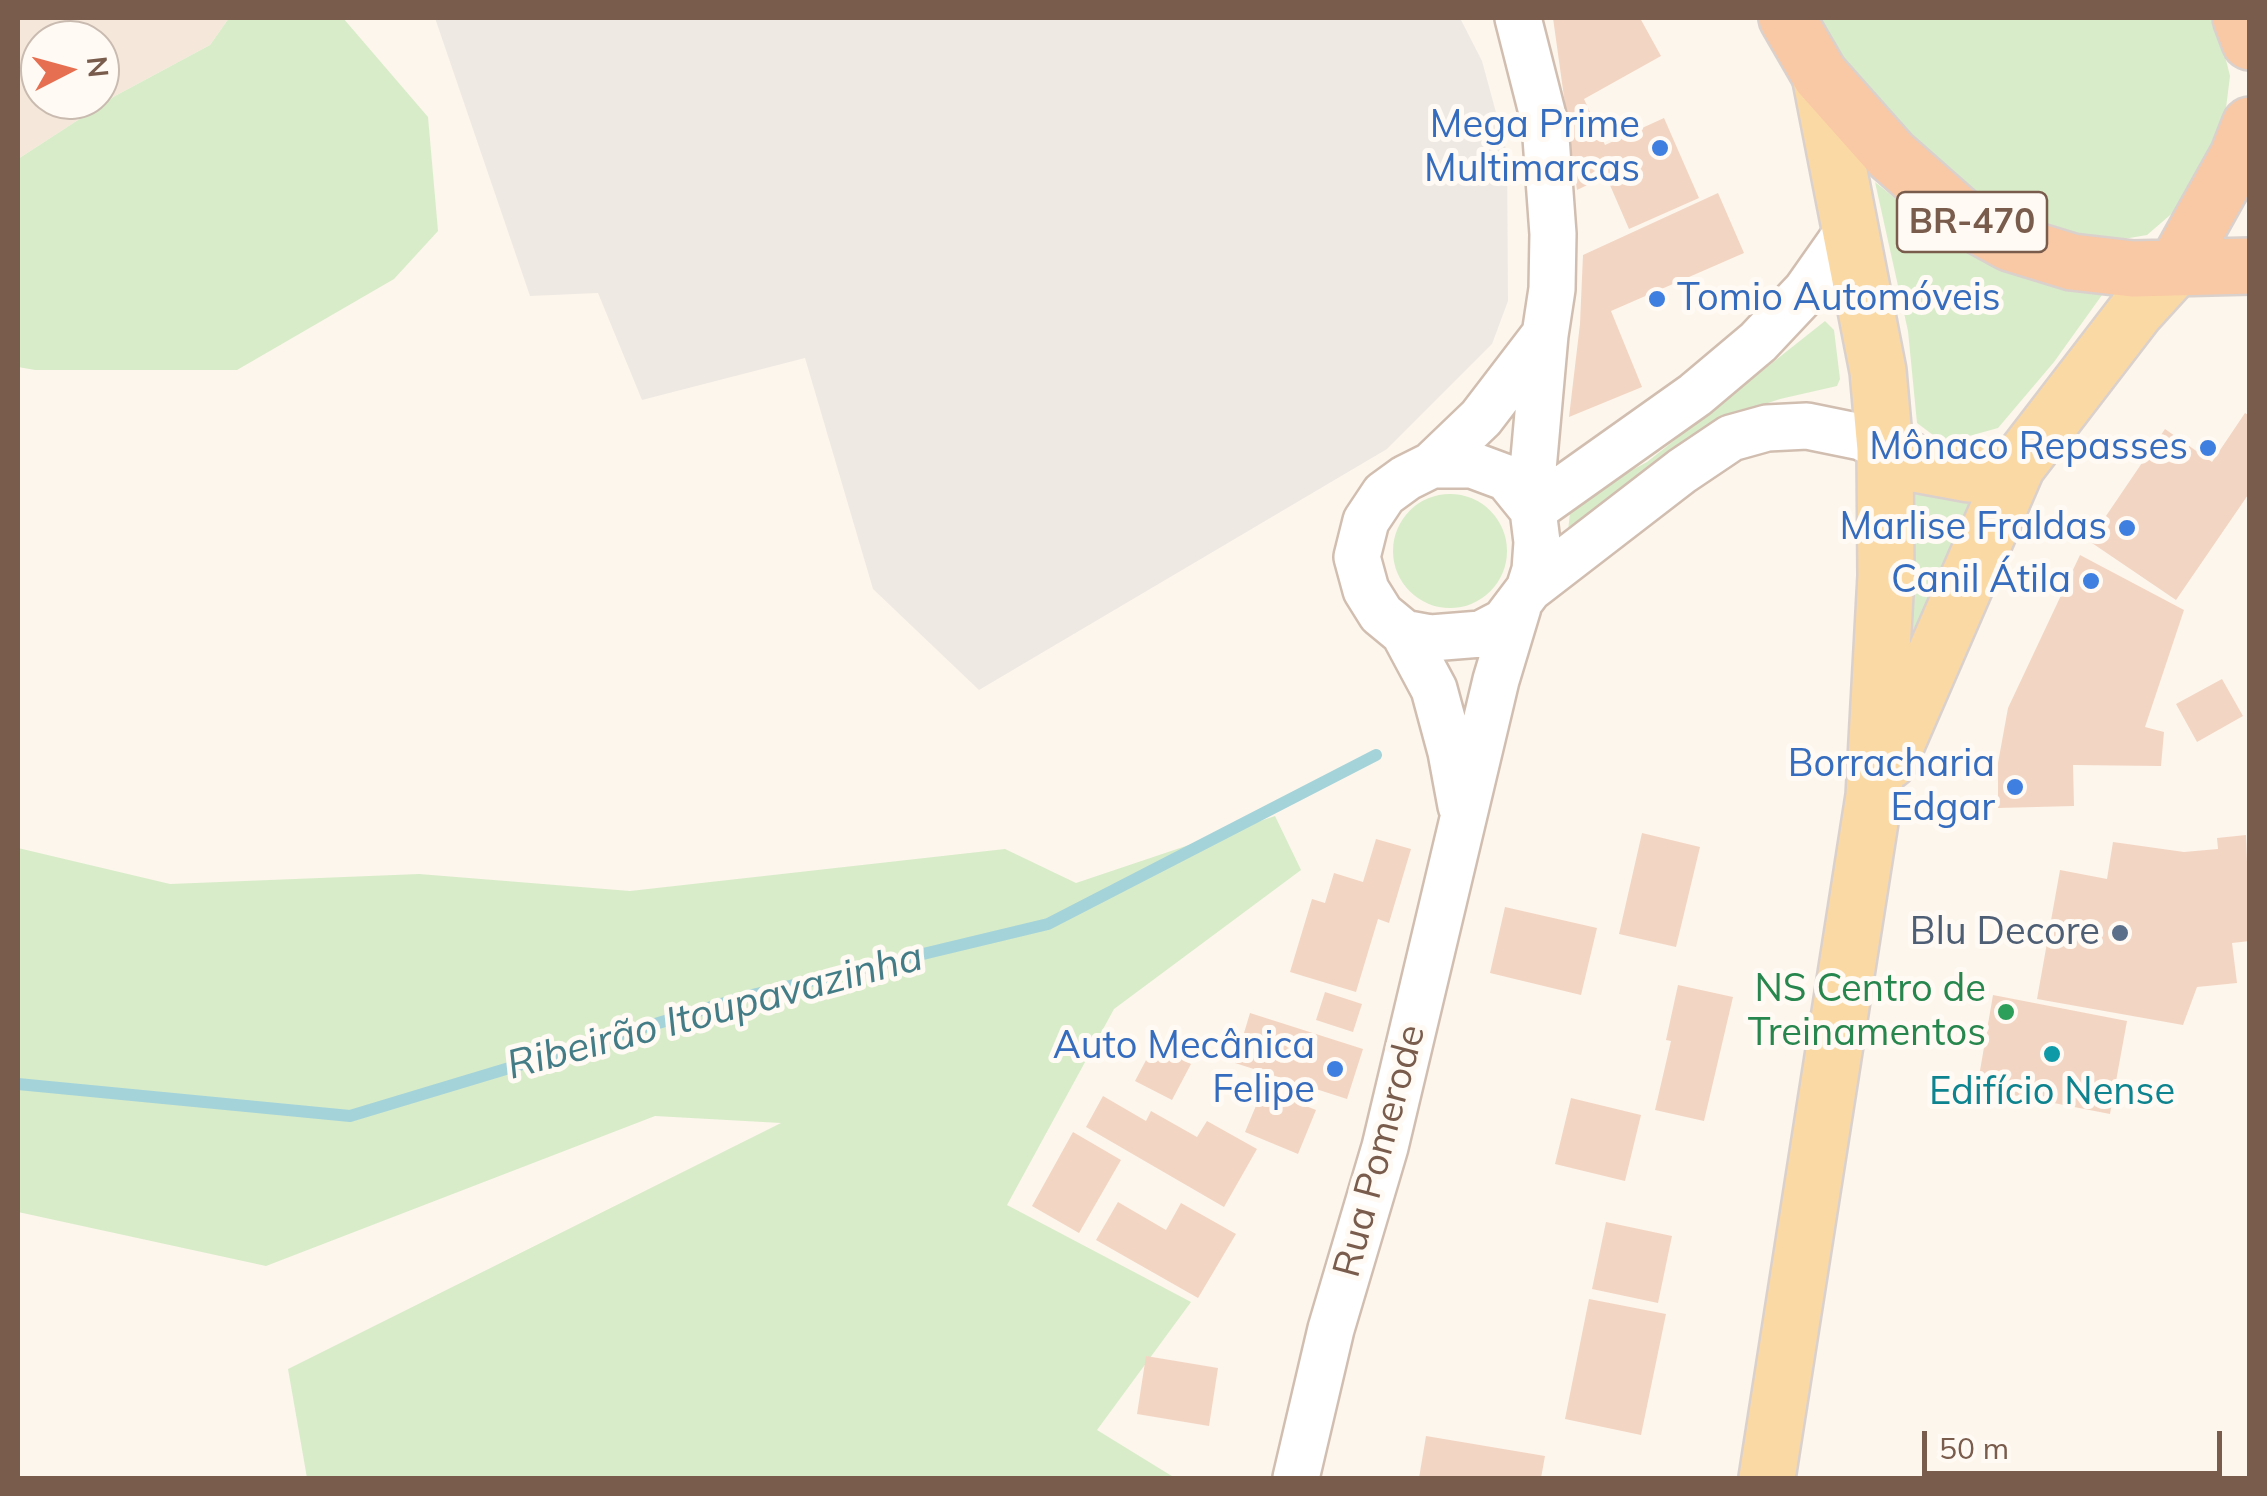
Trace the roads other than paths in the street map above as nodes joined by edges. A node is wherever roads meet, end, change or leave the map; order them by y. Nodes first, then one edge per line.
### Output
1 (1518, 18) edge
2 (1787, 18) edge
3 (2240, 18) edge
4 (2250, 42) edge
5 (1820, 75) junction
6 (2250, 125) edge
7 (2250, 215) edge
8 (1851, 227) junction
9 (2250, 266) edge
10 (2176, 267) junction
11 (1544, 335) junction
12 (1886, 449) junction
13 (1432, 466) junction
14 (2017, 466) junction
15 (1531, 507) junction
16 (1523, 598) junction
17 (1404, 633) junction
18 (1874, 796) junction
19 (1464, 823) junction
20 (1296, 1478) edge
21 (1767, 1478) edge

1 - 11 street
2 - 5 highway, BR-470
3 - 4 highway
5 - 8 main road
5 - 10 highway, BR-470
6 - 10 highway
7 - 10 highway
8 - 12 main road
8 - 15 street
9 - 10 highway, BR-470
10 - 14 main road
11 - 13 street
11 - 15 street
12 - 14 main road
12 - 16 street
12 - 18 main road
13 - 15 street
13 - 17 street
14 - 18 main road
15 - 16 street
16 - 17 street
16 - 19 street, Rua Pomerode
17 - 19 street, Rua Pomerode
18 - 21 main road
19 - 20 street, Rua Pomerode

